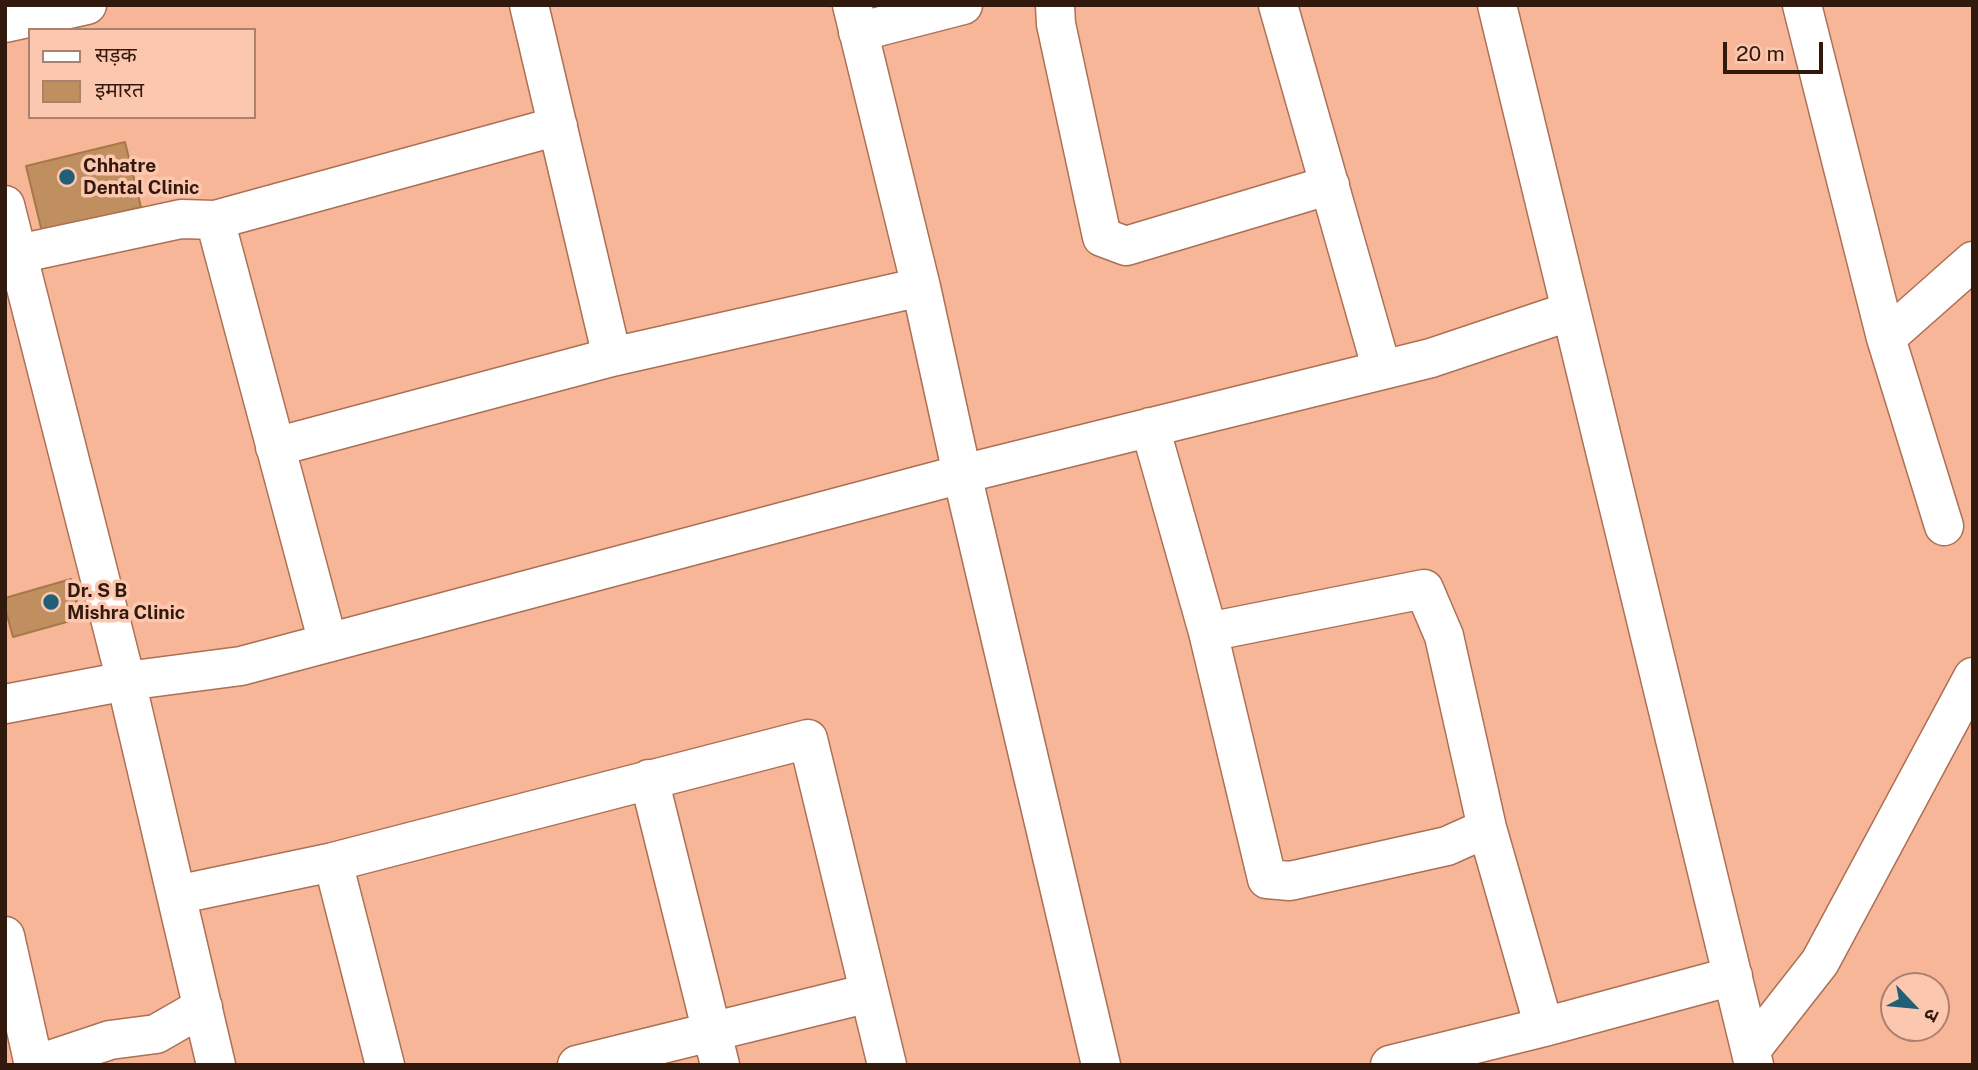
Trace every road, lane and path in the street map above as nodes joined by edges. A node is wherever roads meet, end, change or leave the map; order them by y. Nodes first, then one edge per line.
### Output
1 (87, 5) edge
2 (529, 5) edge
3 (963, 5) edge
4 (1055, 5) edge
5 (1278, 5) edge
6 (1497, 5) edge
7 (1802, 5) edge
8 (855, 18) edge
9 (5, 23) edge
10 (558, 126) junction
11 (1330, 185) junction
12 (5, 205) edge
13 (215, 220) junction
14 (18, 254) junction
15 (1973, 261) edge
16 (921, 287) junction
17 (1571, 311) junction
18 (1886, 338) junction
19 (612, 358) junction
20 (1382, 370) junction
21 (1150, 427) junction
22 (275, 447) junction
23 (962, 474) junction
24 (1944, 526) dead end
25 (1208, 632) junction
26 (328, 643) junction
27 (1973, 677) edge
28 (126, 681) junction
29 (5, 704) edge
30 (649, 779) junction
31 (1487, 828) junction
32 (333, 862) junction
33 (176, 895) junction
34 (5, 936) edge
35 (1733, 975) junction
36 (869, 993) junction
37 (202, 1007) junction
38 (1544, 1027) junction
39 (715, 1048) edge
40 (1752, 1057) edge
41 (35, 1065) edge
42 (216, 1065) edge
43 (385, 1065) edge
44 (577, 1065) edge
45 (887, 1065) edge
46 (1101, 1065) edge
47 (1390, 1065) edge

1 - 9 street
2 - 10 street
3 - 8 street
4 - 11 street
5 - 11 street
6 - 17 street
7 - 18 street
8 - 16 street
10 - 13 street
10 - 19 street
11 - 20 street
12 - 14 street
13 - 14 street
13 - 22 street
14 - 28 street
15 - 18 street
16 - 19 street
16 - 23 street
17 - 20 street
17 - 35 street
18 - 24 street
19 - 22 street
20 - 21 street
21 - 23 street
21 - 25 street
22 - 26 street
23 - 26 street
23 - 46 street
25 - 31 street
25 - 31 street
26 - 28 street
27 - 40 street
28 - 29 street
28 - 33 street
30 - 32 street
30 - 36 street
30 - 39 street
31 - 38 street
32 - 33 street
32 - 43 street
33 - 37 street
34 - 41 street
35 - 38 street
35 - 40 street
36 - 39 street
36 - 45 street
37 - 41 street
37 - 42 street
38 - 47 street
39 - 44 street

